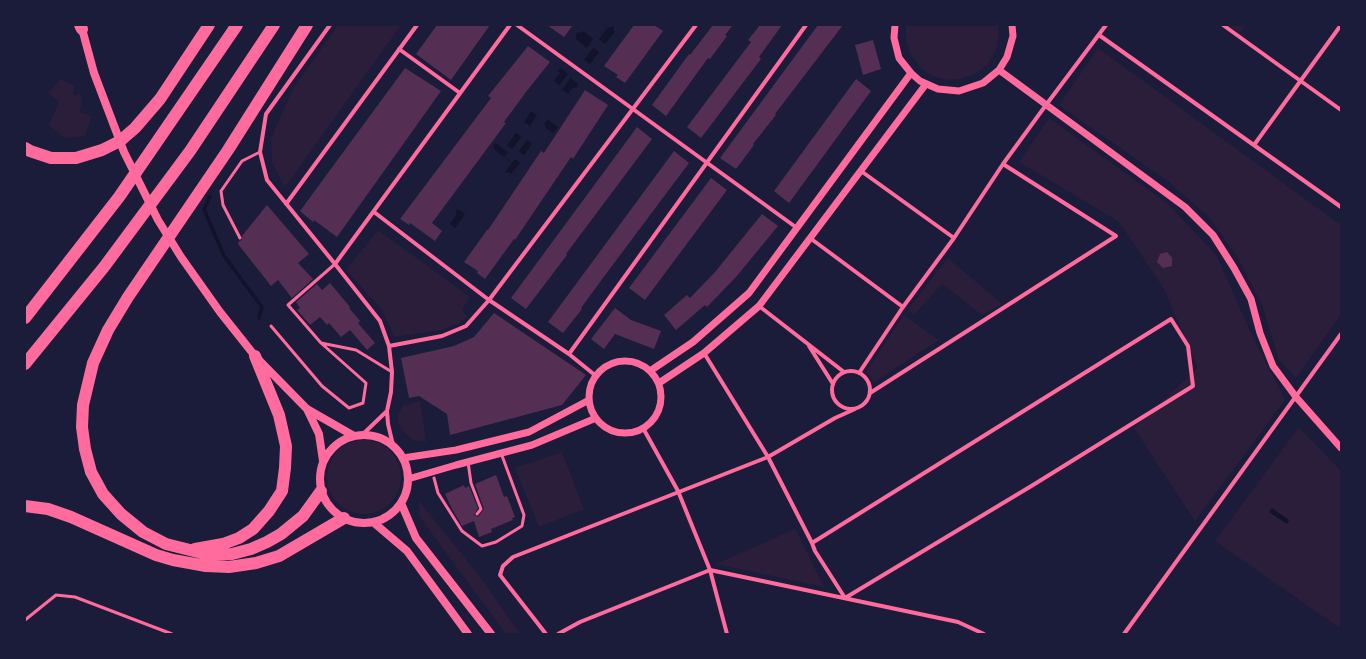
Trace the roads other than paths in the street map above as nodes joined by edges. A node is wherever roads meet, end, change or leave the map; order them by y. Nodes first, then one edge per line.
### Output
1 (209, 25) edge
2 (237, 25) edge
3 (274, 25) edge
4 (307, 25) edge
5 (330, 25) edge
6 (417, 25) edge
7 (510, 25) edge
8 (517, 25) edge
9 (696, 25) edge
10 (806, 25) edge
11 (895, 25) edge
12 (1012, 25) edge
13 (1106, 25) edge
14 (1223, 25) edge
15 (81, 26) edge
16 (1340, 26) edge
17 (1098, 35) junction
18 (399, 49) junction
19 (999, 70) junction
20 (911, 74) junction
21 (1300, 80) junction
22 (926, 84) junction
23 (460, 93) junction
24 (1046, 105) junction
25 (633, 109) junction
26 (1341, 110) edge
27 (1254, 145) junction
28 (25, 148) edge
29 (260, 152) junction
30 (706, 163) junction
31 (1003, 164) junction
32 (860, 170) junction
33 (286, 204) junction
34 (1341, 207) edge
35 (374, 212) junction
36 (797, 228) junction
37 (240, 238) dead end
38 (809, 238) junction
39 (954, 238) junction
40 (335, 264) junction
41 (489, 300) junction
42 (759, 306) junction
43 (903, 308) junction
44 (25, 318) edge
45 (271, 326) dead end
46 (1340, 337) edge
47 (321, 343) junction
48 (806, 343) junction
49 (389, 346) junction
50 (704, 353) junction
51 (569, 354) junction
52 (255, 356) junction
53 (25, 364) edge
54 (650, 371) junction
55 (392, 372) junction
56 (844, 372) junction
57 (859, 373) junction
58 (596, 376) junction
59 (658, 384) junction
60 (833, 384) junction
61 (870, 392) junction
62 (1296, 397) junction
63 (589, 400) junction
64 (307, 409) junction
65 (855, 409) junction
66 (387, 411) junction
67 (596, 418) junction
68 (643, 428) junction
69 (363, 434) junction
70 (354, 436) junction
71 (393, 446) junction
72 (1341, 448) edge
73 (501, 453) junction
74 (768, 457) junction
75 (403, 458) junction
76 (323, 461) junction
77 (468, 462) junction
78 (434, 478) dead end
79 (408, 479) junction
80 (322, 491) junction
81 (678, 492) junction
82 (401, 503) junction
83 (25, 506) edge
84 (477, 514) dead end
85 (344, 518) junction
86 (373, 522) junction
87 (812, 543) junction
88 (190, 550) junction
89 (710, 570) junction
90 (845, 598) junction
91 (25, 620) edge
92 (172, 634) edge
93 (468, 634) edge
94 (491, 634) edge
95 (546, 634) edge
96 (558, 634) edge
97 (727, 634) edge
98 (984, 634) edge
99 (1124, 634) edge

1 - 28 highway
2 - 44 highway
3 - 53 highway
4 - 88 highway
5 - 29 street
6 - 18 street
7 - 23 street
8 - 25 street
9 - 25 street
10 - 30 street
11 - 20 street
12 - 19 street
13 - 17 street
14 - 21 street
15 - 52 main road
16 - 21 street
17 - 24 street
17 - 27 street
18 - 23 street
18 - 33 street
19 - 22 street
19 - 24 street
20 - 22 street
20 - 36 street
21 - 26 street
21 - 27 street
22 - 32 street
23 - 35 street
24 - 31 street
24 - 62 street
25 - 30 street
25 - 41 street
27 - 34 street
29 - 33 street
29 - 37 lane
30 - 36 street
30 - 51 street
31 - 39 street
31 - 61 street
32 - 38 street
32 - 39 street
33 - 40 street
35 - 40 street
35 - 41 street
36 - 54 street
38 - 42 street
38 - 43 street
39 - 43 street
40 - 47 lane
40 - 49 street
41 - 49 street
41 - 51 street
42 - 48 street
42 - 50 street
43 - 57 street
45 - 47 lane
46 - 62 street
47 - 55 lane
48 - 56 street
48 - 60 street
49 - 55 street
50 - 59 street
50 - 74 street
51 - 58 street
52 - 64 main road
52 - 88 highway
54 - 58 street
54 - 59 street
55 - 66 street
56 - 57 street
56 - 60 street
57 - 61 street
58 - 63 street
59 - 68 street
60 - 65 street
61 - 65 street
62 - 72 street
62 - 99 street
63 - 67 street
63 - 75 street
64 - 70 main road
64 - 76 main road
65 - 74 street
66 - 69 street
66 - 71 street
67 - 68 street
67 - 73 street
68 - 81 street
69 - 70 main road
69 - 71 main road
70 - 76 main road
71 - 75 main road
73 - 77 street
73 - 78 lane
74 - 81 street
74 - 87 street
75 - 79 main road
76 - 80 main road
77 - 79 street
77 - 84 lane
79 - 82 main road
80 - 85 main road
80 - 88 highway
81 - 89 street
81 - 95 street
82 - 86 main road
82 - 94 main road
83 - 85 highway
85 - 86 main road
86 - 93 main road
87 - 90 street
87 - 90 street
89 - 90 street
89 - 96 street
89 - 97 street
90 - 98 street
91 - 92 lane

